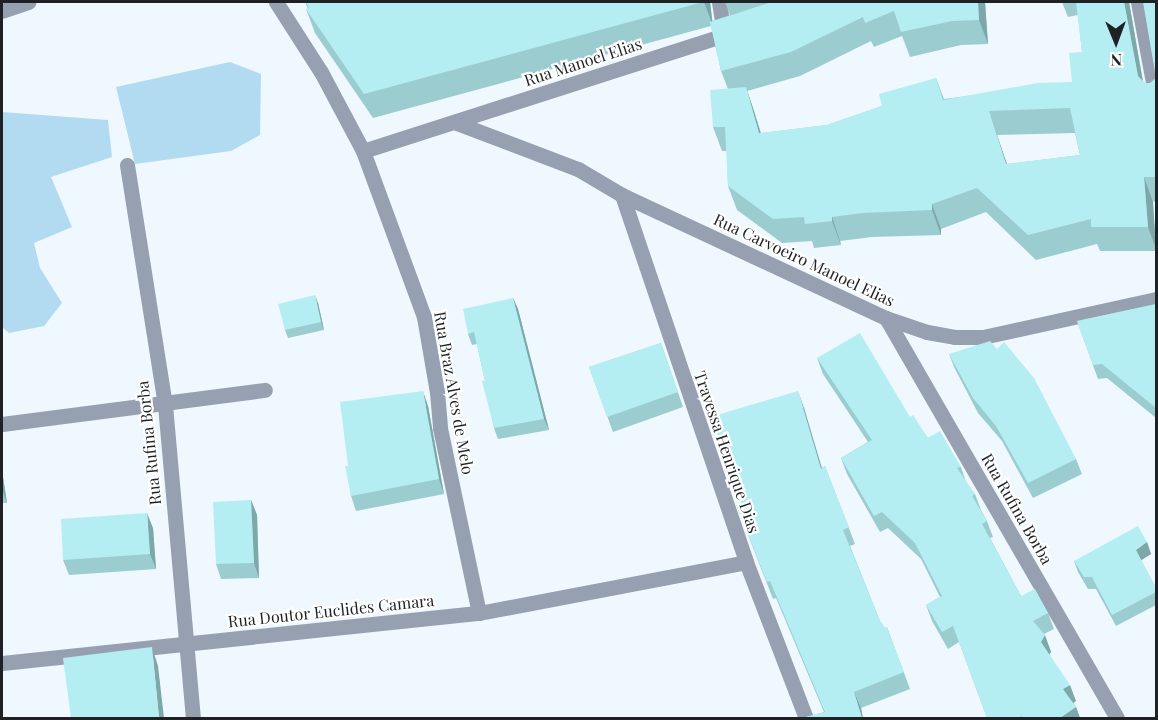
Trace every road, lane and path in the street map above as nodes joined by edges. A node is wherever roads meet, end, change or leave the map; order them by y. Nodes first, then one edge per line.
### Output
1 (28, 2) edge
2 (276, 2) edge
3 (719, 2) edge
4 (1138, 2) edge
5 (2, 11) edge
6 (747, 27) edge
7 (724, 35) junction
8 (1156, 98) edge
9 (454, 122) junction
10 (363, 151) junction
11 (127, 165) dead end
12 (622, 195) junction
13 (1156, 299) edge
14 (886, 318) junction
15 (265, 390) dead end
16 (165, 405) junction
17 (2, 424) edge
18 (746, 562) junction
19 (479, 613) junction
20 (186, 645) junction
21 (2, 663) edge
22 (193, 718) edge
23 (806, 718) edge
24 (1118, 718) edge

1 - 5 street
2 - 10 street, Rua Braz Alves de Melo
3 - 7 street
4 - 8 street
6 - 7 street, Rua Manoel Elias
7 - 9 street, Rua Manoel Elias
9 - 10 street, Rua Manoel Elias
9 - 12 street, Rua Carvoeiro Manoel Elias
10 - 19 street, Rua Braz Alves de Melo
11 - 16 street, Rua Rufina Borba
12 - 14 street, Rua Carvoeiro Manoel Elias
12 - 18 street, Travessa Henrique Dias
13 - 14 street, Rua Carvoeiro Manoel Elias
14 - 24 street, Rua Rufina Borba
15 - 16 street
16 - 17 street
16 - 20 street, Rua Rufina Borba
18 - 19 street, Rua Doutor Euclides Camara
18 - 23 street, Travessa Henrique Dias
19 - 20 street, Rua Doutor Euclides Camara
20 - 21 street, Rua Doutor Euclides Camara
20 - 22 street, Rua Rufina Borba

